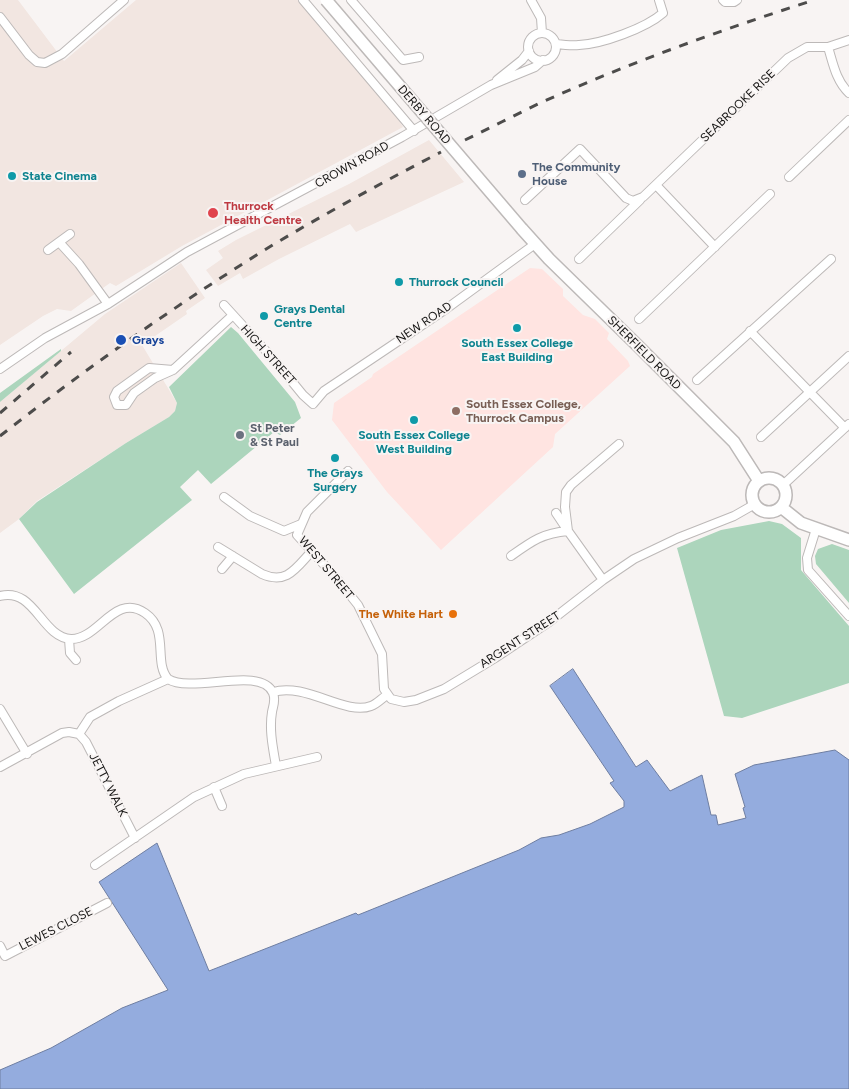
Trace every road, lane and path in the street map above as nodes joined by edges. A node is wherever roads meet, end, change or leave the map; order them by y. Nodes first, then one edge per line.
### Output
1 (124, 0) edge
2 (303, 0) edge
3 (326, 0) edge
4 (350, 0) edge
5 (531, 0) edge
6 (659, 0) edge
7 (723, 0) edge
8 (737, 0) edge
9 (0, 18) edge
10 (542, 33) junction
11 (849, 40) edge
12 (556, 44) junction
13 (828, 46) junction
14 (529, 51) junction
15 (419, 58) dead end
16 (543, 60) junction
17 (492, 85) junction
18 (849, 93) edge
19 (849, 120) edge
20 (414, 130) junction
21 (789, 177) dead end
22 (656, 185) junction
23 (770, 194) dead end
24 (643, 197) junction
25 (525, 200) dead end
26 (522, 229) joint
27 (70, 234) dead end
28 (59, 242) junction
29 (535, 244) junction
30 (715, 247) junction
31 (48, 250) dead end
32 (579, 259) dead end
33 (831, 259) dead end
34 (108, 304) junction
35 (224, 305) dead end
36 (233, 316) junction
37 (638, 319) dead end
38 (750, 331) junction
39 (849, 356) edge
40 (0, 368) edge
41 (173, 370) junction
42 (697, 380) dead end
43 (809, 392) junction
44 (313, 404) joint
45 (847, 426) edge
46 (761, 437) dead end
47 (619, 444) dead end
48 (348, 471) dead end
49 (759, 481) junction
50 (783, 485) junction
51 (224, 497) dead end
52 (755, 504) junction
53 (781, 507) junction
54 (556, 513) dead end
55 (301, 524) junction
56 (816, 529) junction
57 (568, 531) junction
58 (849, 540) edge
59 (218, 547) dead end
60 (312, 551) junction
61 (233, 556) junction
62 (511, 556) dead end
63 (222, 569) dead end
64 (603, 580) junction
65 (0, 596) edge
66 (849, 616) edge
67 (69, 639) junction
68 (76, 660) dead end
69 (168, 679) junction
70 (273, 692) junction
71 (387, 694) junction
72 (0, 708) edge
73 (79, 734) junction
74 (27, 754) junction
75 (317, 757) dead end
76 (276, 766) junction
77 (0, 767) edge
78 (214, 787) junction
79 (222, 806) dead end
80 (135, 838) junction
81 (95, 865) dead end
82 (107, 903) dead end
83 (0, 946) edge
84 (3, 957) edge

1 - 9 street
2 - 20 street
3 - 26 main road, DERBY ROAD, bridge
4 - 15 street
5 - 10 street
6 - 12 street
7 - 8 street
10 - 12 street
10 - 14 street
11 - 13 street
12 - 16 street
13 - 18 street
13 - 22 street, SEABROOKE RISE
14 - 16 street
14 - 17 street, CROWN ROAD
16 - 17 street, CROWN ROAD
17 - 20 street, CROWN ROAD
19 - 21 street
20 - 34 street, CROWN ROAD
22 - 24 street, SEABROOKE RISE
22 - 30 street
23 - 30 street
24 - 25 street
24 - 32 street, SEABROOKE RISE
26 - 29 main road, SHERFIELD ROAD
27 - 28 street
28 - 31 street
28 - 34 street
29 - 44 street, NEW ROAD
29 - 49 main road, SHERFIELD ROAD
30 - 37 street
33 - 38 street
34 - 40 street, CROWN ROAD
35 - 36 street, HIGH STREET
36 - 41 street
36 - 44 street, HIGH STREET
38 - 42 street
38 - 43 street
39 - 43 street
41 - 41 street
43 - 45 street
43 - 46 street
45 - 50 street
47 - 57 street
48 - 55 street, WEST STREET
49 - 50 main road
49 - 52 main road
50 - 53 main road
51 - 55 street, WEST STREET
52 - 53 main road
52 - 64 street, ARGENT STREET
53 - 56 main road
54 - 57 street
55 - 60 street, WEST STREET
56 - 58 main road
56 - 66 street
57 - 62 street
57 - 64 street
59 - 61 street
60 - 61 street
60 - 71 street, WEST STREET
61 - 63 street
64 - 71 street, ARGENT STREET
65 - 67 street
67 - 68 street
67 - 69 street
69 - 70 street
69 - 73 street
70 - 71 street
70 - 76 street
72 - 74 street
73 - 74 street
73 - 80 street, JETTY WALK
74 - 77 street
75 - 76 street
76 - 78 street
78 - 79 street
78 - 80 street
80 - 81 street
82 - 84 street, LEWES CLOSE
83 - 84 street, LEWES CLOSE

